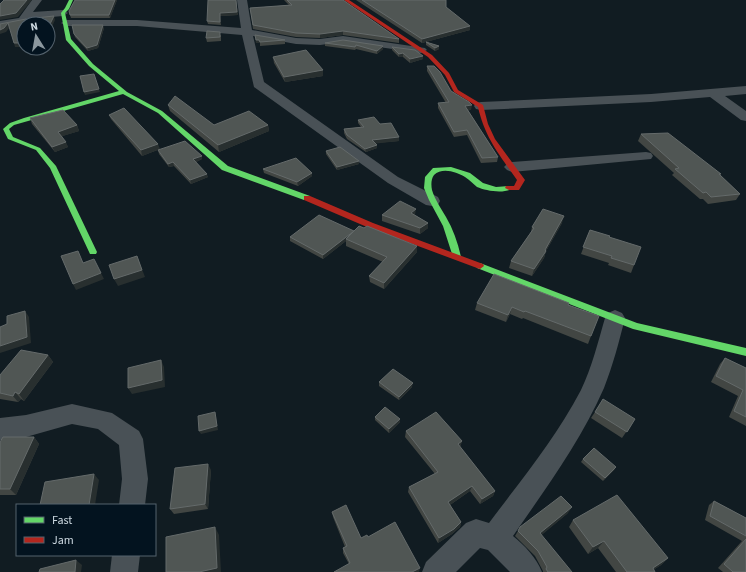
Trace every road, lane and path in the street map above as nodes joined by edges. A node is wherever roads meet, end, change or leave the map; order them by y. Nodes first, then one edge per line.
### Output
1 (37, 0) edge
2 (71, 0) edge
3 (242, 0) edge
4 (346, 0) edge
5 (25, 16) edge
6 (56, 18) edge
7 (65, 18) junction
8 (16, 21) edge
9 (0, 24) edge
10 (247, 32) junction
11 (421, 50) junction
12 (746, 90) edge
13 (124, 92) junction
14 (713, 93) junction
15 (481, 106) junction
16 (746, 117) edge
17 (646, 156) dead end
18 (512, 167) junction
19 (432, 201) junction
20 (93, 252) dead end
21 (457, 257) junction
22 (615, 318) junction
23 (746, 352) edge
24 (0, 429) edge
25 (132, 504) edge
26 (495, 538) junction
27 (126, 556) edge
28 (124, 572) edge
29 (436, 572) edge
30 (528, 572) edge

1 - 5 street
2 - 7 street
3 - 10 street
4 - 11 street
6 - 7 street
7 - 10 street
7 - 13 street
8 - 9 street
10 - 11 street
10 - 19 street
11 - 15 street
12 - 14 street
13 - 20 street
13 - 21 street
14 - 15 street
14 - 16 street
15 - 18 street
17 - 18 street
18 - 19 street
19 - 21 street
21 - 22 street
22 - 23 street
22 - 26 street
24 - 25 street
26 - 29 street
26 - 30 street
27 - 28 street

